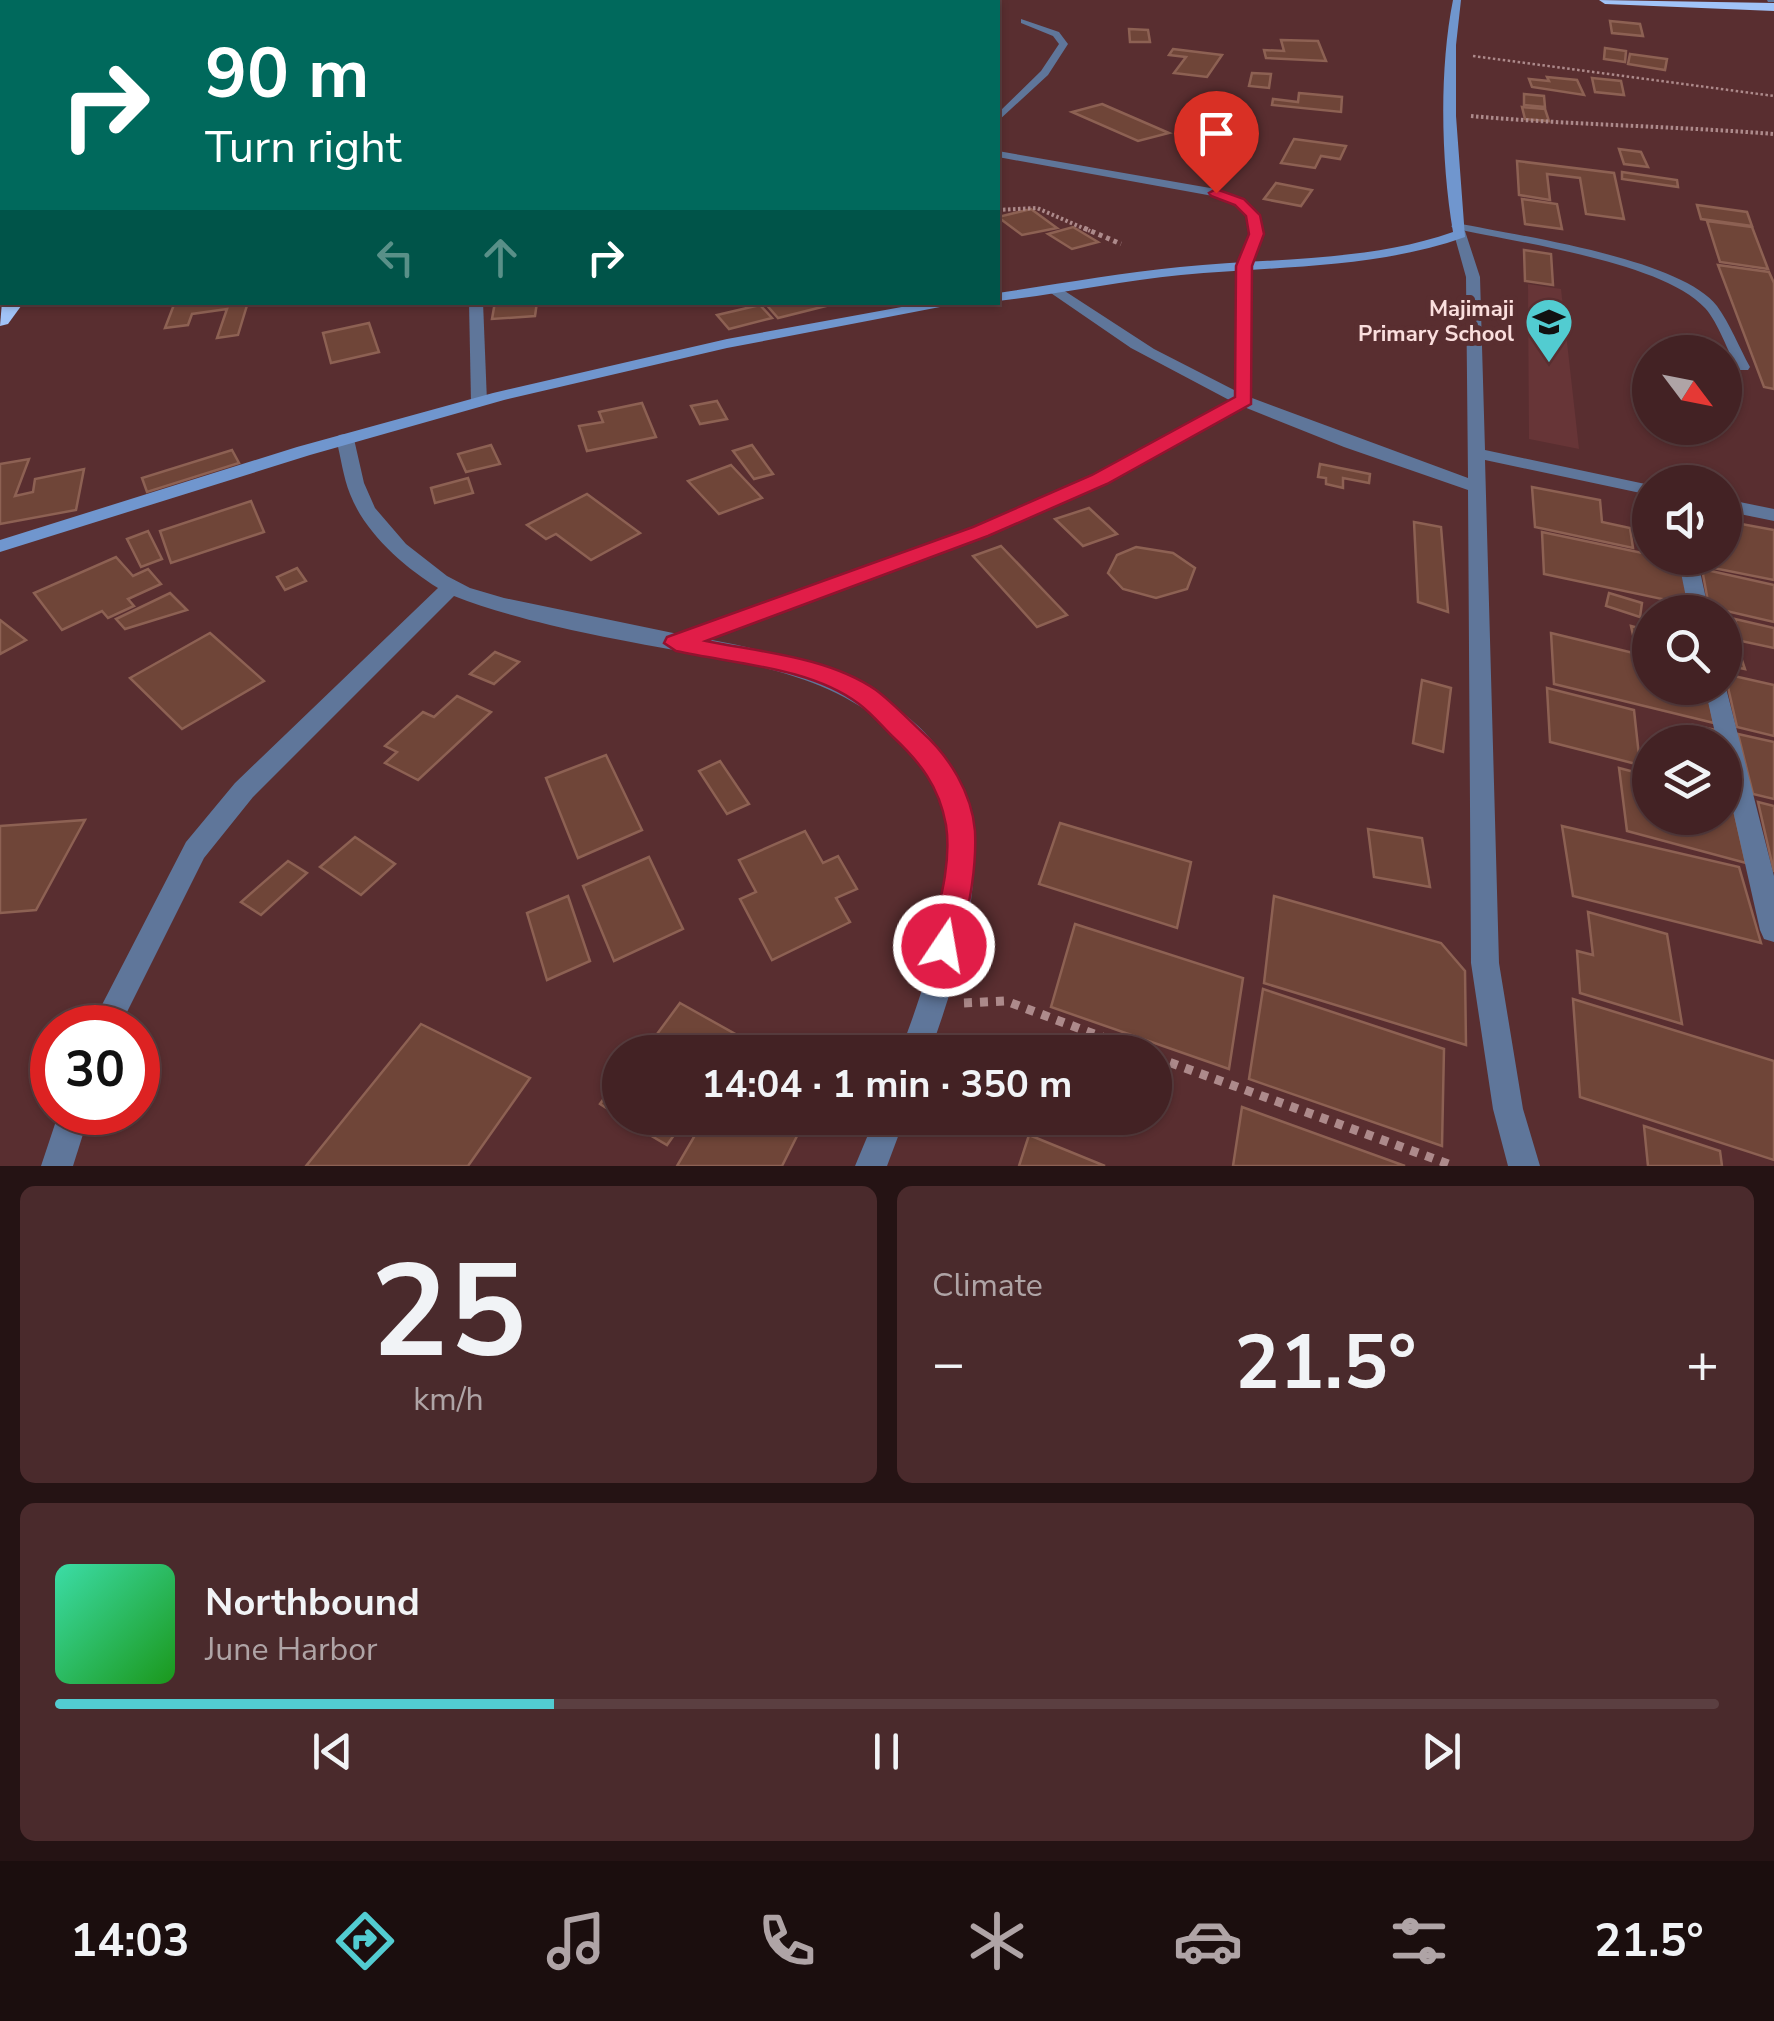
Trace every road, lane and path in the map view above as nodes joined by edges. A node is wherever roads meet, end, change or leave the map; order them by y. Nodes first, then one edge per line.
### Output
1 (1457, 0) edge
2 (1605, 0) edge
3 (1669, 1) edge
4 (1773, 2) edge
5 (1024, 21) dead end
6 (1454, 54) junction
7 (1774, 96) edge
8 (1452, 114) junction
9 (1000, 116) edge
10 (1774, 134) edge
11 (1000, 154) edge
12 (1000, 210) edge
13 (1459, 230) junction
14 (1121, 244) dead end
15 (1244, 266) junction
16 (1052, 289) junction
17 (1000, 297) edge
18 (476, 305) edge
19 (941, 305) edge
20 (1725, 335) edge
21 (1244, 400) junction
22 (479, 402) junction
23 (345, 439) junction
24 (1476, 454) junction
25 (1632, 486) edge
26 (1475, 487) junction
27 (1742, 509) edge
28 (1774, 515) edge
29 (0, 546) edge
30 (451, 587) junction
31 (676, 643) junction
32 (1720, 705) edge
33 (1774, 930) edge
34 (116, 1005) edge
35 (929, 1015) junction
36 (921, 1035) edge
37 (1096, 1035) edge
38 (1172, 1063) edge
39 (68, 1135) edge
40 (884, 1135) edge
41 (57, 1166) edge
42 (872, 1166) edge
43 (1454, 1166) edge
44 (1524, 1166) edge

1 - 6 street
2 - 3 highway
3 - 4 highway
5 - 9 street
6 - 7 path
6 - 8 street
8 - 10 path
8 - 13 street
11 - 15 street
12 - 14 path
13 - 15 street
13 - 20 lane
13 - 24 street
15 - 16 street
15 - 21 street
16 - 17 street
16 - 21 street
18 - 22 street
19 - 22 street
21 - 26 street
21 - 31 street
22 - 23 street
23 - 29 street
23 - 30 street
24 - 25 street
24 - 26 street
26 - 44 street
27 - 28 street
30 - 31 street
30 - 34 street
31 - 35 street
32 - 33 street
35 - 36 street
35 - 37 path
38 - 43 path
39 - 41 street
40 - 42 street

